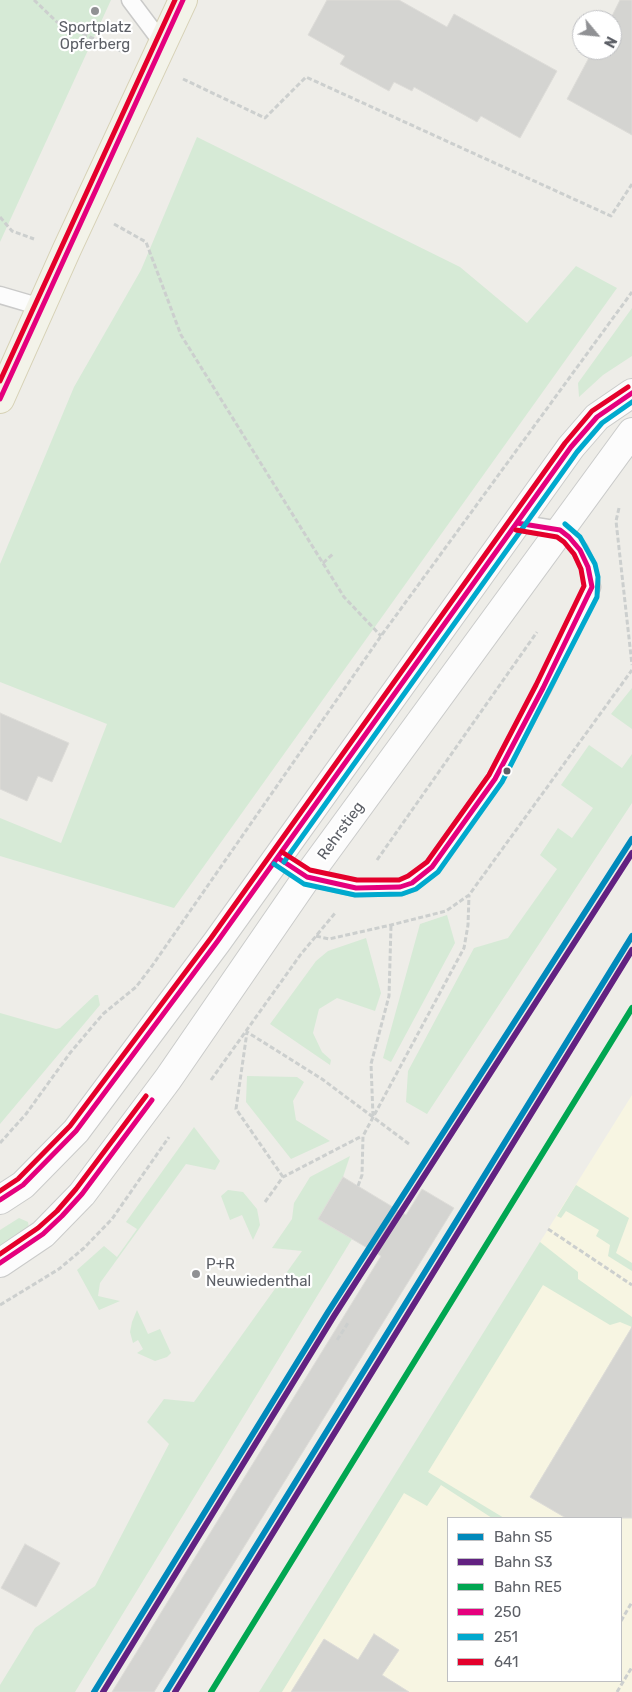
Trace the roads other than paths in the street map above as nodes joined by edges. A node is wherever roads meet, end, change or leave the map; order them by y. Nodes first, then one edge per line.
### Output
1 (130, 0) edge
2 (183, 0) edge
3 (158, 55) junction
4 (0, 296) edge
5 (41, 307) junction
6 (632, 393) edge
7 (0, 399) edge
8 (632, 432) edge
9 (517, 524) junction
10 (560, 530) junction
11 (278, 858) junction
12 (307, 877) junction
13 (0, 1200) edge
14 (0, 1263) edge

1 - 3 lane
2 - 3 main road
3 - 5 main road
4 - 5 lane
5 - 7 main road
6 - 9 street
8 - 10 street, Rehrstieg
9 - 10 lane
9 - 11 street
10 - 12 street, Rehrstieg
10 - 12 lane
11 - 12 lane
11 - 13 street
12 - 14 street, Rehrstieg

